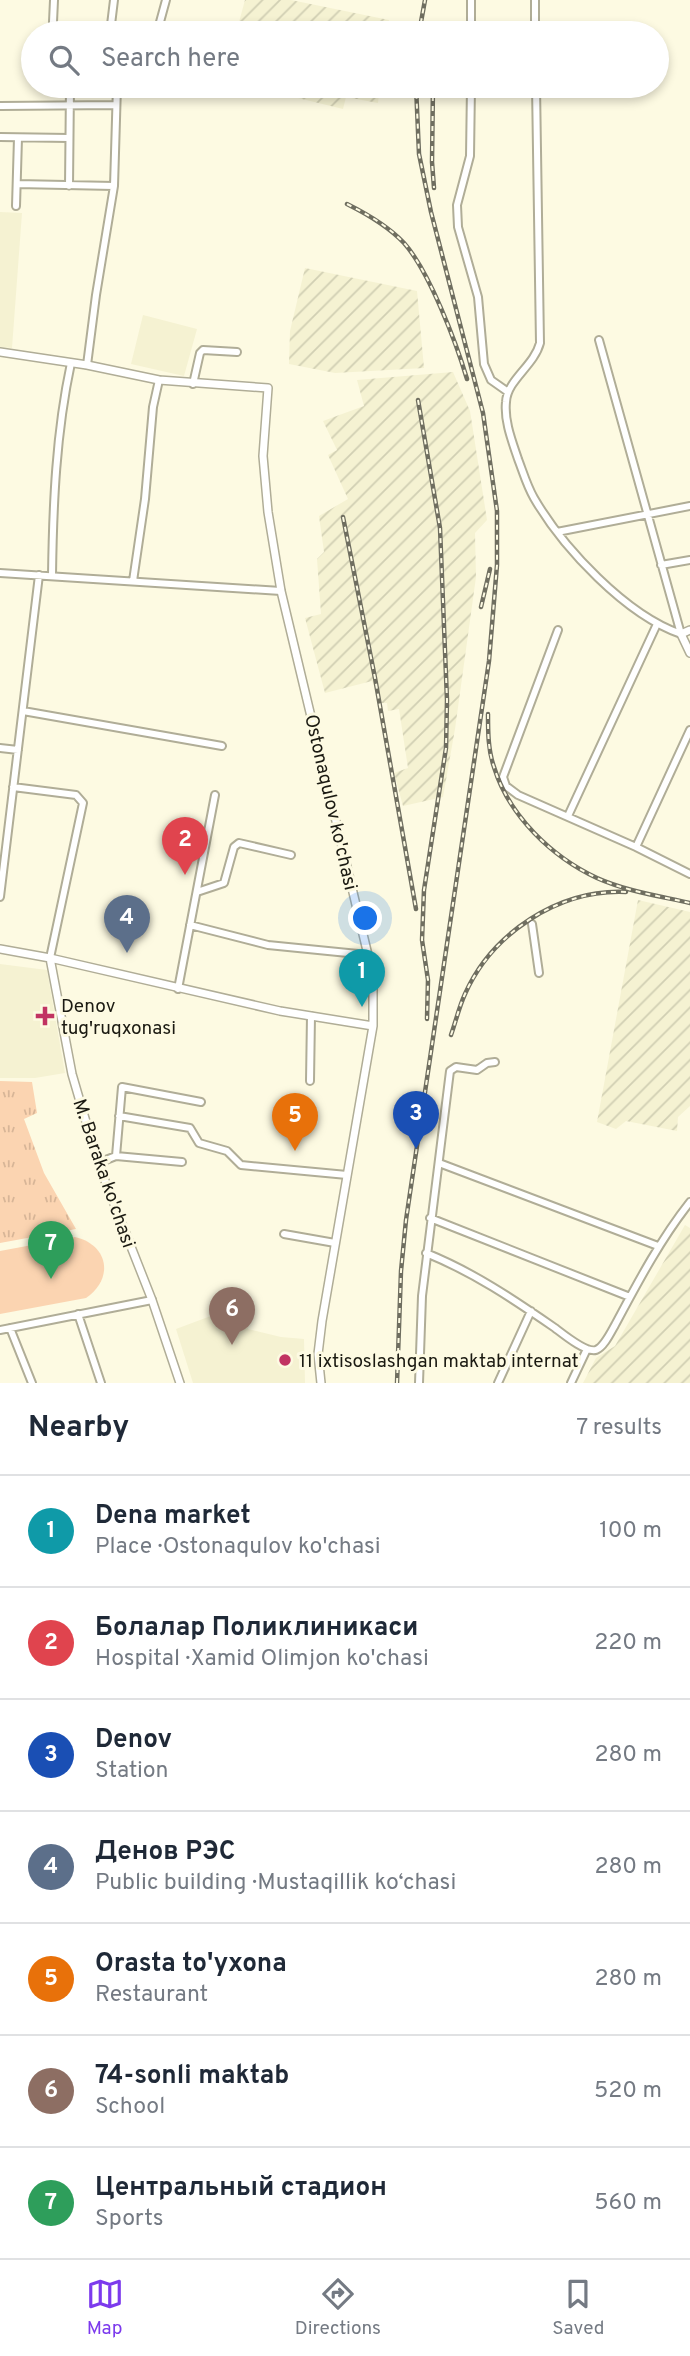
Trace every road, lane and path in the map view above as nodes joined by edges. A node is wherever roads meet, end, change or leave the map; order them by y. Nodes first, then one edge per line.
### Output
1 (54, 0) edge
2 (114, 0) edge
3 (166, 0) edge
4 (471, 0) edge
5 (535, 0) edge
6 (53, 21) edge
7 (111, 21) edge
8 (160, 21) edge
9 (471, 21) edge
10 (536, 21) edge
11 (69, 98) edge
12 (116, 98) edge
13 (471, 98) edge
14 (536, 98) edge
15 (69, 104) junction
16 (116, 105) junction
17 (0, 106) edge
18 (0, 137) edge
19 (18, 138) junction
20 (68, 138) junction
21 (17, 184) junction
22 (69, 186) junction
23 (114, 186) junction
24 (16, 206) dead end
25 (599, 340) dead end
26 (0, 352) edge
27 (237, 352) dead end
28 (71, 363) junction
29 (87, 365) junction
30 (159, 380) junction
31 (193, 384) junction
32 (508, 392) junction
33 (690, 506) edge
34 (647, 514) junction
35 (557, 532) junction
36 (690, 560) edge
37 (661, 565) junction
38 (0, 573) edge
39 (39, 575) junction
40 (52, 575) junction
41 (133, 581) junction
42 (281, 591) junction
43 (657, 624) junction
44 (558, 630) dead end
45 (690, 630) edge
46 (681, 634) junction
47 (690, 653) edge
48 (23, 711) junction
49 (690, 730) edge
50 (222, 746) dead end
51 (0, 748) edge
52 (18, 750) junction
53 (13, 787) junction
54 (215, 795) dead end
55 (568, 816) junction
56 (636, 848) junction
57 (291, 855) dead end
58 (690, 874) edge
59 (197, 892) junction
60 (0, 897) edge
61 (532, 924) dead end
62 (190, 925) junction
63 (0, 949) edge
64 (368, 955) junction
65 (50, 958) junction
66 (540, 972) dead end
67 (178, 989) junction
68 (311, 1016) junction
69 (373, 1026) junction
70 (495, 1062) dead end
71 (310, 1081) dead end
72 (201, 1102) dead end
73 (119, 1116) junction
74 (116, 1156) junction
75 (182, 1162) dead end
76 (98, 1163) junction
77 (439, 1163) junction
78 (347, 1175) junction
79 (690, 1202) edge
80 (430, 1218) junction
81 (284, 1234) dead end
82 (335, 1243) junction
83 (658, 1246) junction
84 (426, 1253) junction
85 (630, 1297) junction
86 (152, 1300) junction
87 (531, 1311) junction
88 (78, 1314) junction
89 (10, 1328) junction
90 (0, 1330) edge
91 (587, 1349) junction
92 (32, 1383) edge
93 (101, 1383) edge
94 (180, 1383) edge
95 (321, 1383) edge
96 (419, 1383) edge
97 (498, 1383) edge
98 (571, 1383) edge

1 - 6 street
2 - 7 street
3 - 8 street
4 - 9 street
5 - 10 street
11 - 15 street
12 - 16 street
13 - 32 street
14 - 32 street
15 - 16 street
15 - 17 street
15 - 20 street
16 - 23 street
18 - 19 street
19 - 20 street
19 - 21 street
20 - 22 street
21 - 22 street
21 - 24 street
22 - 23 street
23 - 29 street
25 - 34 street
26 - 28 street
27 - 31 street
28 - 29 street
28 - 40 street
29 - 30 street
30 - 31 street
30 - 41 street
31 - 42 street, Ostonaqulov ko'chasi
32 - 35 street
33 - 34 street
34 - 35 street
34 - 37 street
35 - 43 street
36 - 37 street
37 - 46 street
38 - 39 street
39 - 40 street
39 - 48 street
40 - 41 street
41 - 42 street
42 - 64 street, Ostonaqulov ko'chasi
43 - 46 street
43 - 55 street
44 - 55 street
45 - 46 street
46 - 47 street
48 - 50 street
48 - 52 street
49 - 56 street
51 - 52 street
52 - 53 street
53 - 60 street
53 - 65 street
54 - 59 street
55 - 56 street
56 - 58 street
57 - 59 street
59 - 62 street
61 - 66 street
62 - 64 street
62 - 67 street
63 - 65 street
64 - 69 street, Ostonaqulov ko'chasi
65 - 67 street
65 - 76 street, M. Baraka ko'chasi
67 - 68 street
68 - 69 street
68 - 71 street
69 - 78 street, Ostonaqulov ko'chasi
70 - 77 street
72 - 73 street
73 - 74 street
73 - 78 street
74 - 75 street
74 - 76 street
76 - 86 street, M. Baraka ko'chasi
77 - 80 street
77 - 83 street
78 - 82 street, Ostonaqulov ko'chasi
79 - 83 street
80 - 84 street
80 - 85 street
81 - 82 street
82 - 95 street, Ostonaqulov ko'chasi
83 - 85 street
84 - 87 street
84 - 96 street
85 - 91 street
86 - 88 street
86 - 94 street, M. Baraka ko'chasi
87 - 91 street
87 - 97 street
88 - 89 street
88 - 93 street
89 - 90 street
89 - 92 street
91 - 98 street

